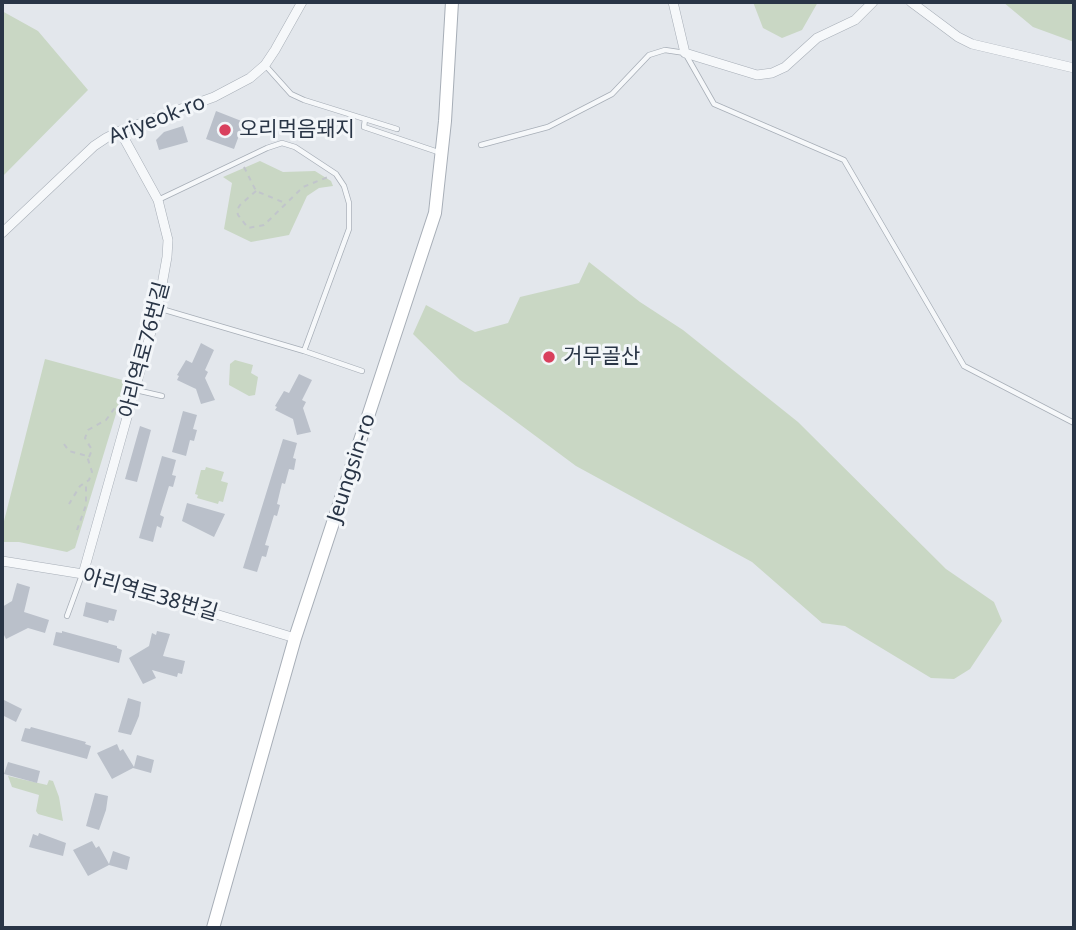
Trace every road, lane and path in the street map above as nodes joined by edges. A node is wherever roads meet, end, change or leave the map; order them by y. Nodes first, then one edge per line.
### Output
1 (302, 2) edge
2 (452, 2) edge
3 (673, 2) edge
4 (873, 2) edge
5 (911, 2) edge
6 (685, 53) junction
7 (265, 65) junction
8 (1074, 68) edge
9 (365, 119) junction
10 (397, 129) dead end
11 (120, 131) junction
12 (481, 145) dead end
13 (442, 153) junction
14 (240, 161) junction
15 (335, 174) junction
16 (256, 191) junction
17 (158, 200) junction
18 (286, 204) junction
19 (2, 233) edge
20 (158, 307) junction
21 (304, 351) junction
22 (362, 371) dead end
23 (135, 389) junction
24 (162, 396) dead end
25 (114, 410) dead end
26 (1074, 423) edge
27 (64, 444) dead end
28 (88, 457) junction
29 (86, 482) junction
30 (69, 504) dead end
31 (78, 530) dead end
32 (2, 561) edge
33 (83, 574) junction
34 (67, 616) dead end
35 (295, 638) junction
36 (213, 928) edge

1 - 7 street, Ariyeok-ro
2 - 13 street, Jeungsin-ro
3 - 6 street
4 - 6 street
5 - 8 street
6 - 12 lane
6 - 26 lane
7 - 9 lane
7 - 11 street, Ariyeok-ro
9 - 10 lane
9 - 13 lane
11 - 17 street, 아리역로76번길
11 - 19 street, Ariyeok-ro
13 - 35 street, Jeungsin-ro
14 - 15 lane
14 - 16 path
14 - 17 lane
15 - 18 path
15 - 21 lane
16 - 18 path
16 - 18 path
17 - 20 street, 아리역로76번길
20 - 21 lane
20 - 23 street, 아리역로76번길
21 - 22 lane
23 - 24 lane
23 - 33 street, 아리역로76번길
25 - 28 path
27 - 28 path
28 - 29 path
29 - 30 path
29 - 31 path
32 - 33 street, 아리역로38번길
33 - 34 lane
33 - 35 street, 아리역로38번길
35 - 36 street, Jeungsin-ro

